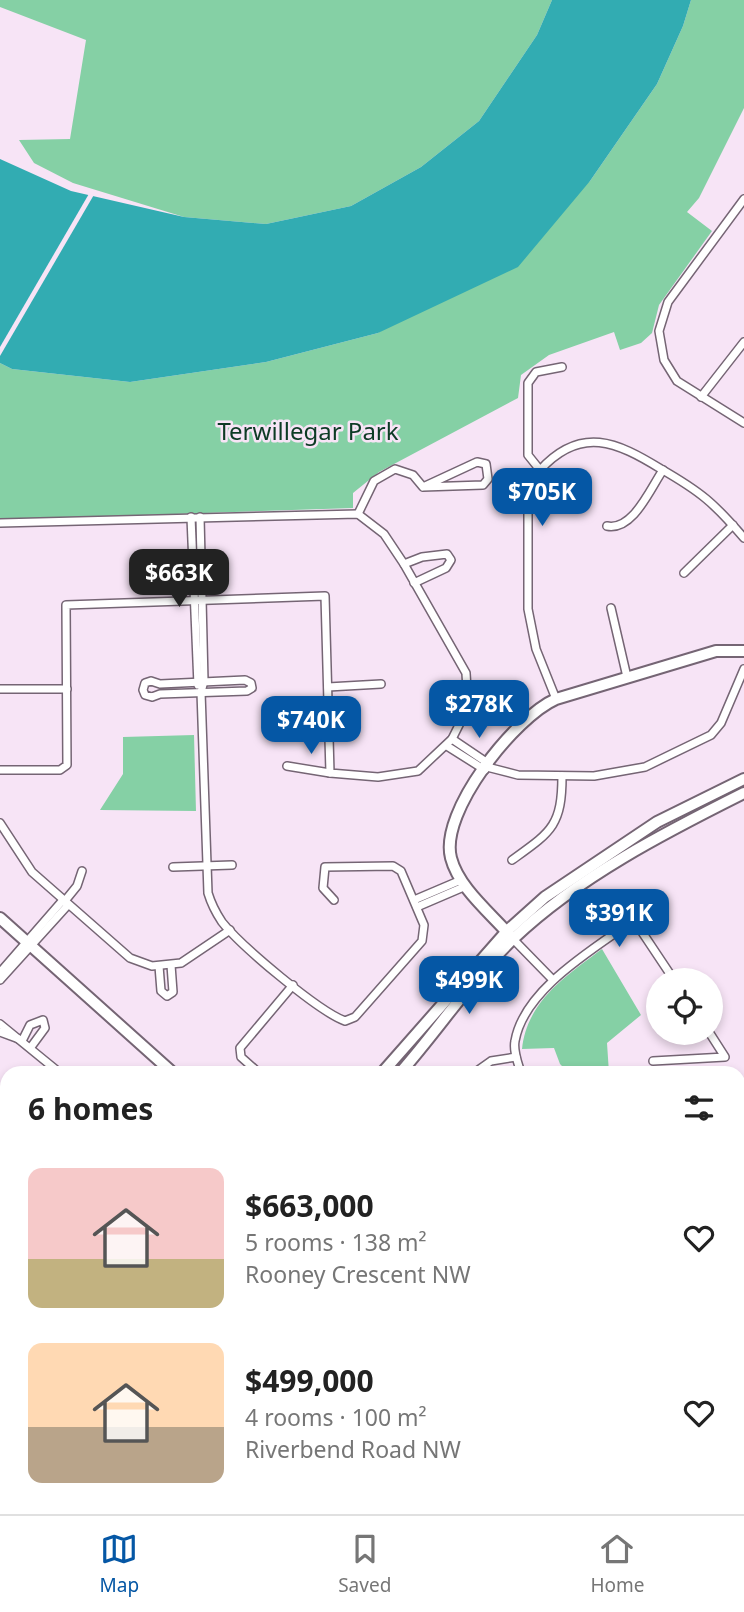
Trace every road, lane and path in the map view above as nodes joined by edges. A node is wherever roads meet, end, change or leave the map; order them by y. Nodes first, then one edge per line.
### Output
1 (744, 200) edge
2 (744, 342) edge
3 (562, 367) dead end
4 (701, 397) junction
5 (744, 423) edge
6 (540, 470) junction
7 (663, 470) junction
8 (423, 487) junction
9 (358, 514) junction
10 (191, 517) junction
11 (200, 517) junction
12 (0, 523) edge
13 (733, 525) junction
14 (607, 526) dead end
15 (744, 538) edge
16 (404, 564) junction
17 (684, 573) dead end
18 (414, 583) junction
19 (197, 599) junction
20 (611, 608) dead end
21 (744, 651) edge
22 (744, 669) edge
23 (627, 677) junction
24 (200, 681) junction
25 (381, 684) dead end
26 (328, 687) junction
27 (0, 689) edge
28 (67, 689) junction
29 (201, 692) junction
30 (556, 699) junction
31 (450, 742) junction
32 (287, 766) dead end
33 (487, 767) junction
34 (0, 771) edge
35 (331, 773) junction
36 (562, 776) junction
37 (744, 779) edge
38 (744, 793) edge
39 (0, 823) edge
40 (512, 860) dead end
41 (206, 865) junction
42 (232, 865) dead end
43 (173, 867) dead end
44 (82, 871) dead end
45 (464, 883) junction
46 (334, 900) dead end
47 (65, 902) junction
48 (415, 903) junction
49 (0, 918) edge
50 (230, 930) junction
51 (510, 935) junction
52 (30, 944) junction
53 (171, 965) junction
54 (159, 966) junction
55 (666, 968) edge
56 (0, 980) edge
57 (553, 980) junction
58 (293, 985) junction
59 (0, 1024) edge
60 (0, 1032) edge
61 (21, 1040) junction
62 (717, 1045) edge
63 (31, 1047) junction
64 (516, 1057) junction
65 (653, 1060) dead end
66 (51, 1066) edge
67 (165, 1066) edge
68 (251, 1066) edge
69 (388, 1066) edge
70 (406, 1066) edge
71 (484, 1066) edge
72 (519, 1066) edge

1 - 4 street
2 - 4 street
3 - 6 street
4 - 5 street
6 - 7 street
6 - 30 street
7 - 13 street
7 - 14 street
8 - 8 street
8 - 9 street
9 - 11 street
9 - 16 street
10 - 11 street
10 - 12 street
10 - 19 street
11 - 19 street
13 - 15 street
13 - 17 street
16 - 18 street
16 - 18 street
18 - 31 street
19 - 24 street
19 - 26 street
19 - 28 street
20 - 23 street
21 - 23 main road
22 - 36 street
23 - 30 main road
24 - 29 street
24 - 29 street
24 - 29 street
25 - 26 street
26 - 35 street
27 - 28 street
28 - 34 street
29 - 41 street
30 - 33 main road
31 - 33 street
31 - 35 street
32 - 35 street
33 - 36 street
33 - 45 main road
36 - 40 street
37 - 51 main road
38 - 51 main road
39 - 47 street
41 - 42 street
41 - 43 street
41 - 50 street
44 - 47 street
45 - 48 street
45 - 51 main road
46 - 48 street
47 - 52 street
47 - 54 street
48 - 58 street
49 - 52 main road
50 - 53 street
50 - 58 street
51 - 57 street
51 - 69 main road
51 - 70 main road
52 - 56 street
52 - 67 main road
53 - 54 street
53 - 54 street
55 - 57 street
57 - 64 street
58 - 68 street
59 - 61 street
60 - 61 street
61 - 63 street
61 - 63 street
62 - 65 street
63 - 66 street
64 - 71 street
64 - 72 street

